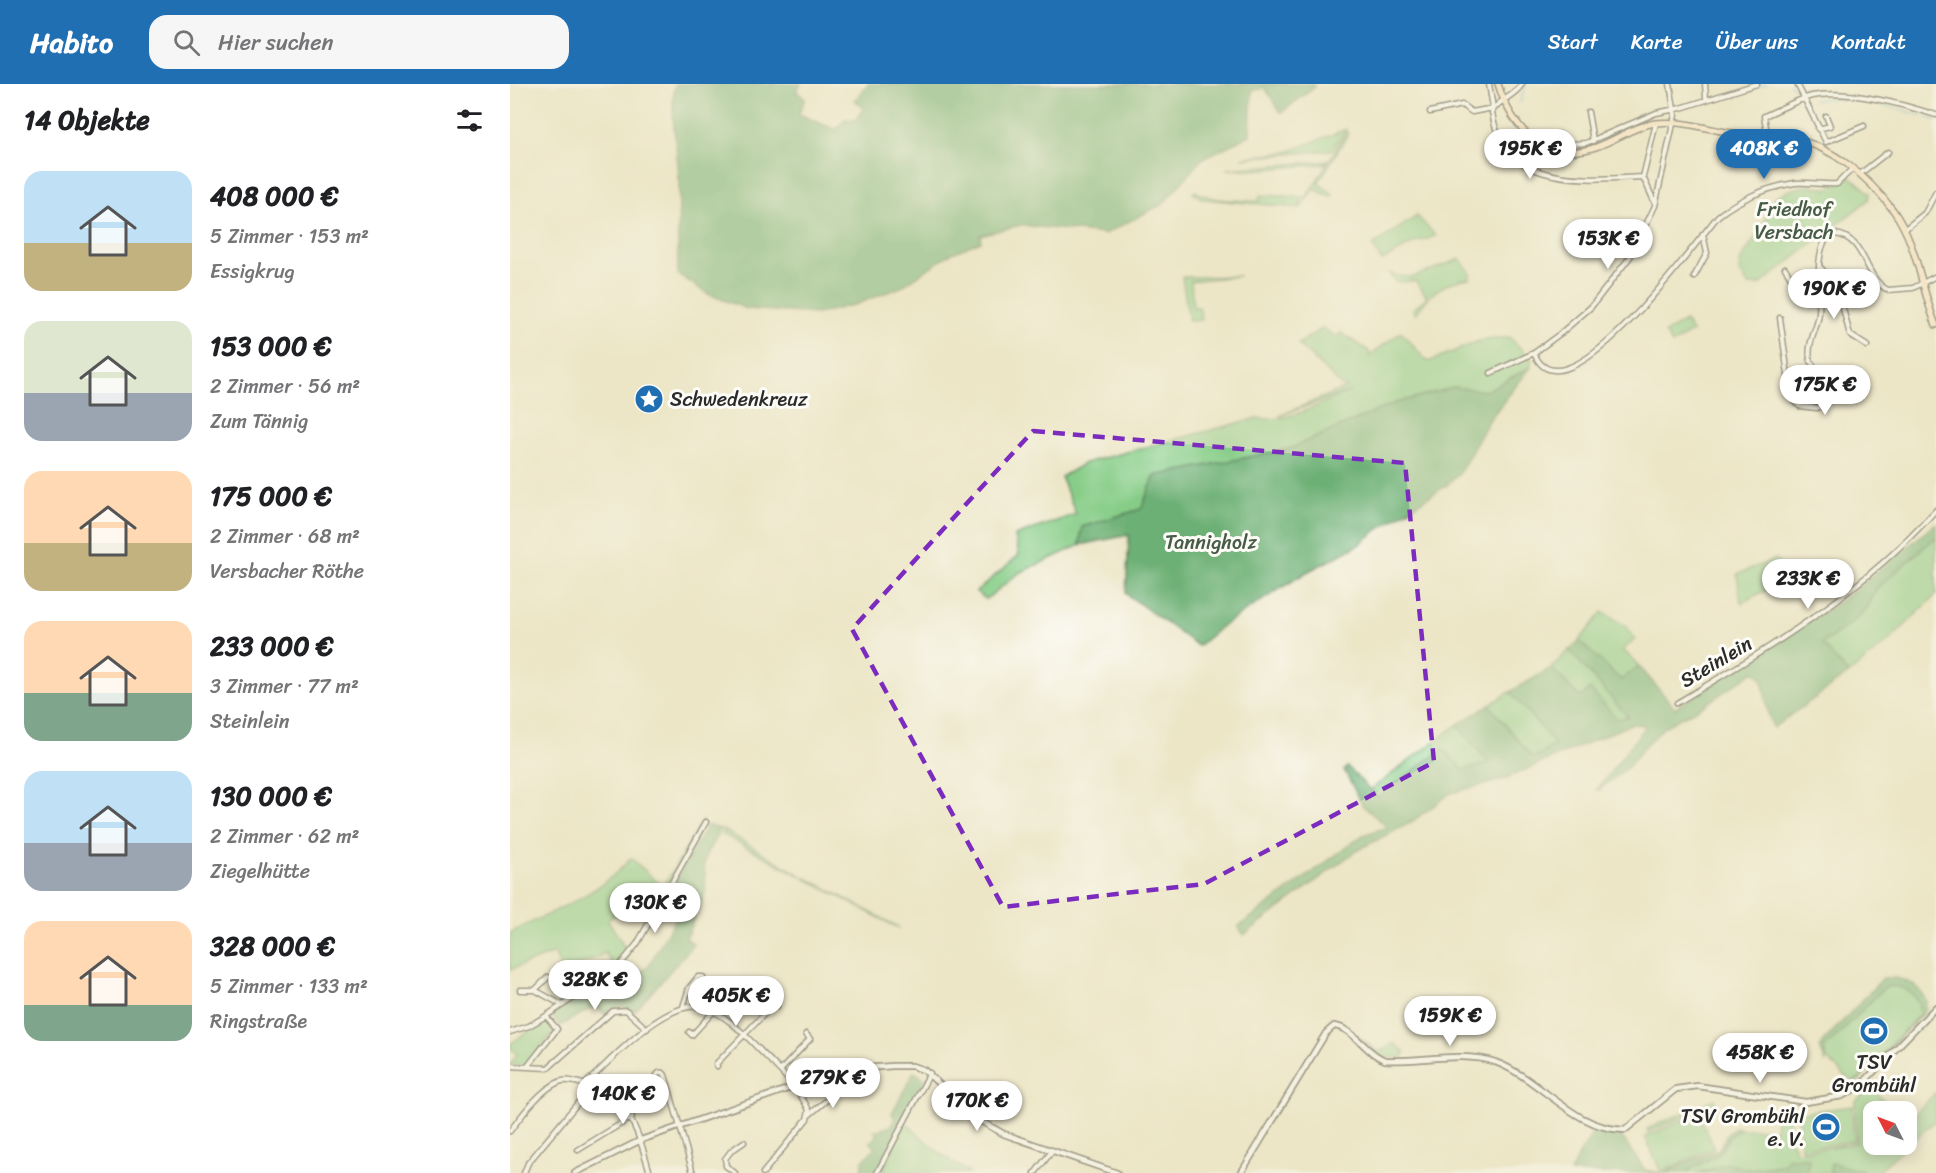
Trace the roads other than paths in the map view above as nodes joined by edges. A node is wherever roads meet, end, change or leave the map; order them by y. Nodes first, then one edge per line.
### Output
1 (1489, 84) edge
2 (1498, 84) edge
3 (1522, 84) edge
4 (1670, 84) edge
5 (1706, 84) edge
6 (1757, 84) edge
7 (1797, 84) edge
8 (1706, 98) junction
9 (1806, 98) junction
10 (1504, 102) junction
11 (1493, 108) junction
12 (1676, 108) junction
13 (1430, 112) dead end
14 (1588, 112) dead end
15 (1936, 115) edge
16 (1826, 116) dead end
17 (1656, 123) junction
18 (1673, 123) junction
19 (1864, 126) dead end
20 (1766, 127) dead end
21 (1818, 129) junction
22 (1558, 135) dead end
23 (1593, 141) junction
24 (1888, 152) dead end
25 (1852, 169) junction
26 (1859, 174) junction
27 (1643, 177) junction
28 (1936, 192) edge
29 (1656, 204) junction
30 (1905, 229) junction
31 (1703, 234) junction
32 (1785, 268) dead end
33 (1820, 268) junction
34 (1936, 276) edge
35 (1694, 277) dead end
36 (1923, 284) junction
37 (1819, 297) junction
38 (1780, 318) dead end
39 (1936, 325) edge
40 (1868, 346) dead end
41 (1534, 353) junction
42 (1491, 373) dead end
43 (1936, 510) edge
44 (1677, 703) dead end
45 (706, 822) dead end
46 (548, 977) dead end
47 (703, 977) dead end
48 (734, 983) dead end
49 (520, 990) dead end
50 (535, 990) junction
51 (562, 1005) junction
52 (683, 1007) junction
53 (777, 1007) dead end
54 (1936, 1007) edge
55 (715, 1011) junction
56 (546, 1016) junction
57 (647, 1029) junction
58 (510, 1032) edge
59 (689, 1032) dead end
60 (744, 1034) junction
61 (806, 1034) dead end
62 (510, 1066) edge
63 (717, 1066) dead end
64 (527, 1067) junction
65 (781, 1070) junction
66 (930, 1073) junction
67 (666, 1078) dead end
68 (847, 1083) dead end
69 (585, 1084) junction
70 (591, 1087) junction
71 (793, 1087) junction
72 (809, 1115) junction
73 (632, 1117) junction
74 (681, 1126) junction
75 (510, 1131) edge
76 (641, 1140) junction
77 (744, 1142) dead end
78 (578, 1150) dead end
79 (1052, 1151) junction
80 (584, 1171) edge
81 (524, 1173) edge
82 (576, 1173) edge
83 (650, 1173) edge
84 (693, 1173) edge
85 (735, 1173) edge
86 (763, 1173) edge
87 (877, 1173) edge
88 (1035, 1173) edge
89 (1117, 1173) edge
90 (1241, 1173) edge

1 - 11 street
2 - 10 main road
3 - 10 street
4 - 12 street
5 - 8 street
6 - 8 street
7 - 9 street
8 - 12 street
9 - 15 street
9 - 20 street
9 - 21 street
10 - 11 street
10 - 17 main road
11 - 13 street
11 - 27 street
12 - 18 street
12 - 23 street
14 - 23 street
16 - 21 street
17 - 18 main road
17 - 27 street
18 - 25 main road
18 - 29 street
19 - 21 street
22 - 23 street
24 - 26 street
25 - 26 main road
25 - 31 street
26 - 30 main road
27 - 29 street
28 - 30 street
29 - 41 street
30 - 36 main road
31 - 35 street
31 - 41 street
32 - 37 street
33 - 36 street
33 - 37 street
33 - 40 street
34 - 36 street
36 - 39 main road
37 - 38 street
41 - 42 street
43 - 44 street, Steinlein
45 - 51 street
46 - 50 street
47 - 52 street
48 - 55 street
49 - 50 street
50 - 51 street
51 - 56 street
52 - 55 street
52 - 57 street
53 - 60 street
54 - 90 street
55 - 59 street
55 - 60 street
56 - 58 street
56 - 64 street
57 - 64 street
57 - 69 street
60 - 63 street
60 - 65 street
61 - 65 street
62 - 64 street
65 - 71 street
66 - 71 street
66 - 79 street
66 - 87 street
67 - 74 street
68 - 72 street
69 - 70 street
69 - 75 street
70 - 73 street
70 - 81 street
71 - 72 street
71 - 74 street
72 - 86 street
73 - 76 street
73 - 78 street
74 - 76 street
74 - 84 street
76 - 80 street
76 - 83 street
77 - 85 street
79 - 88 street
79 - 89 street
80 - 82 street

